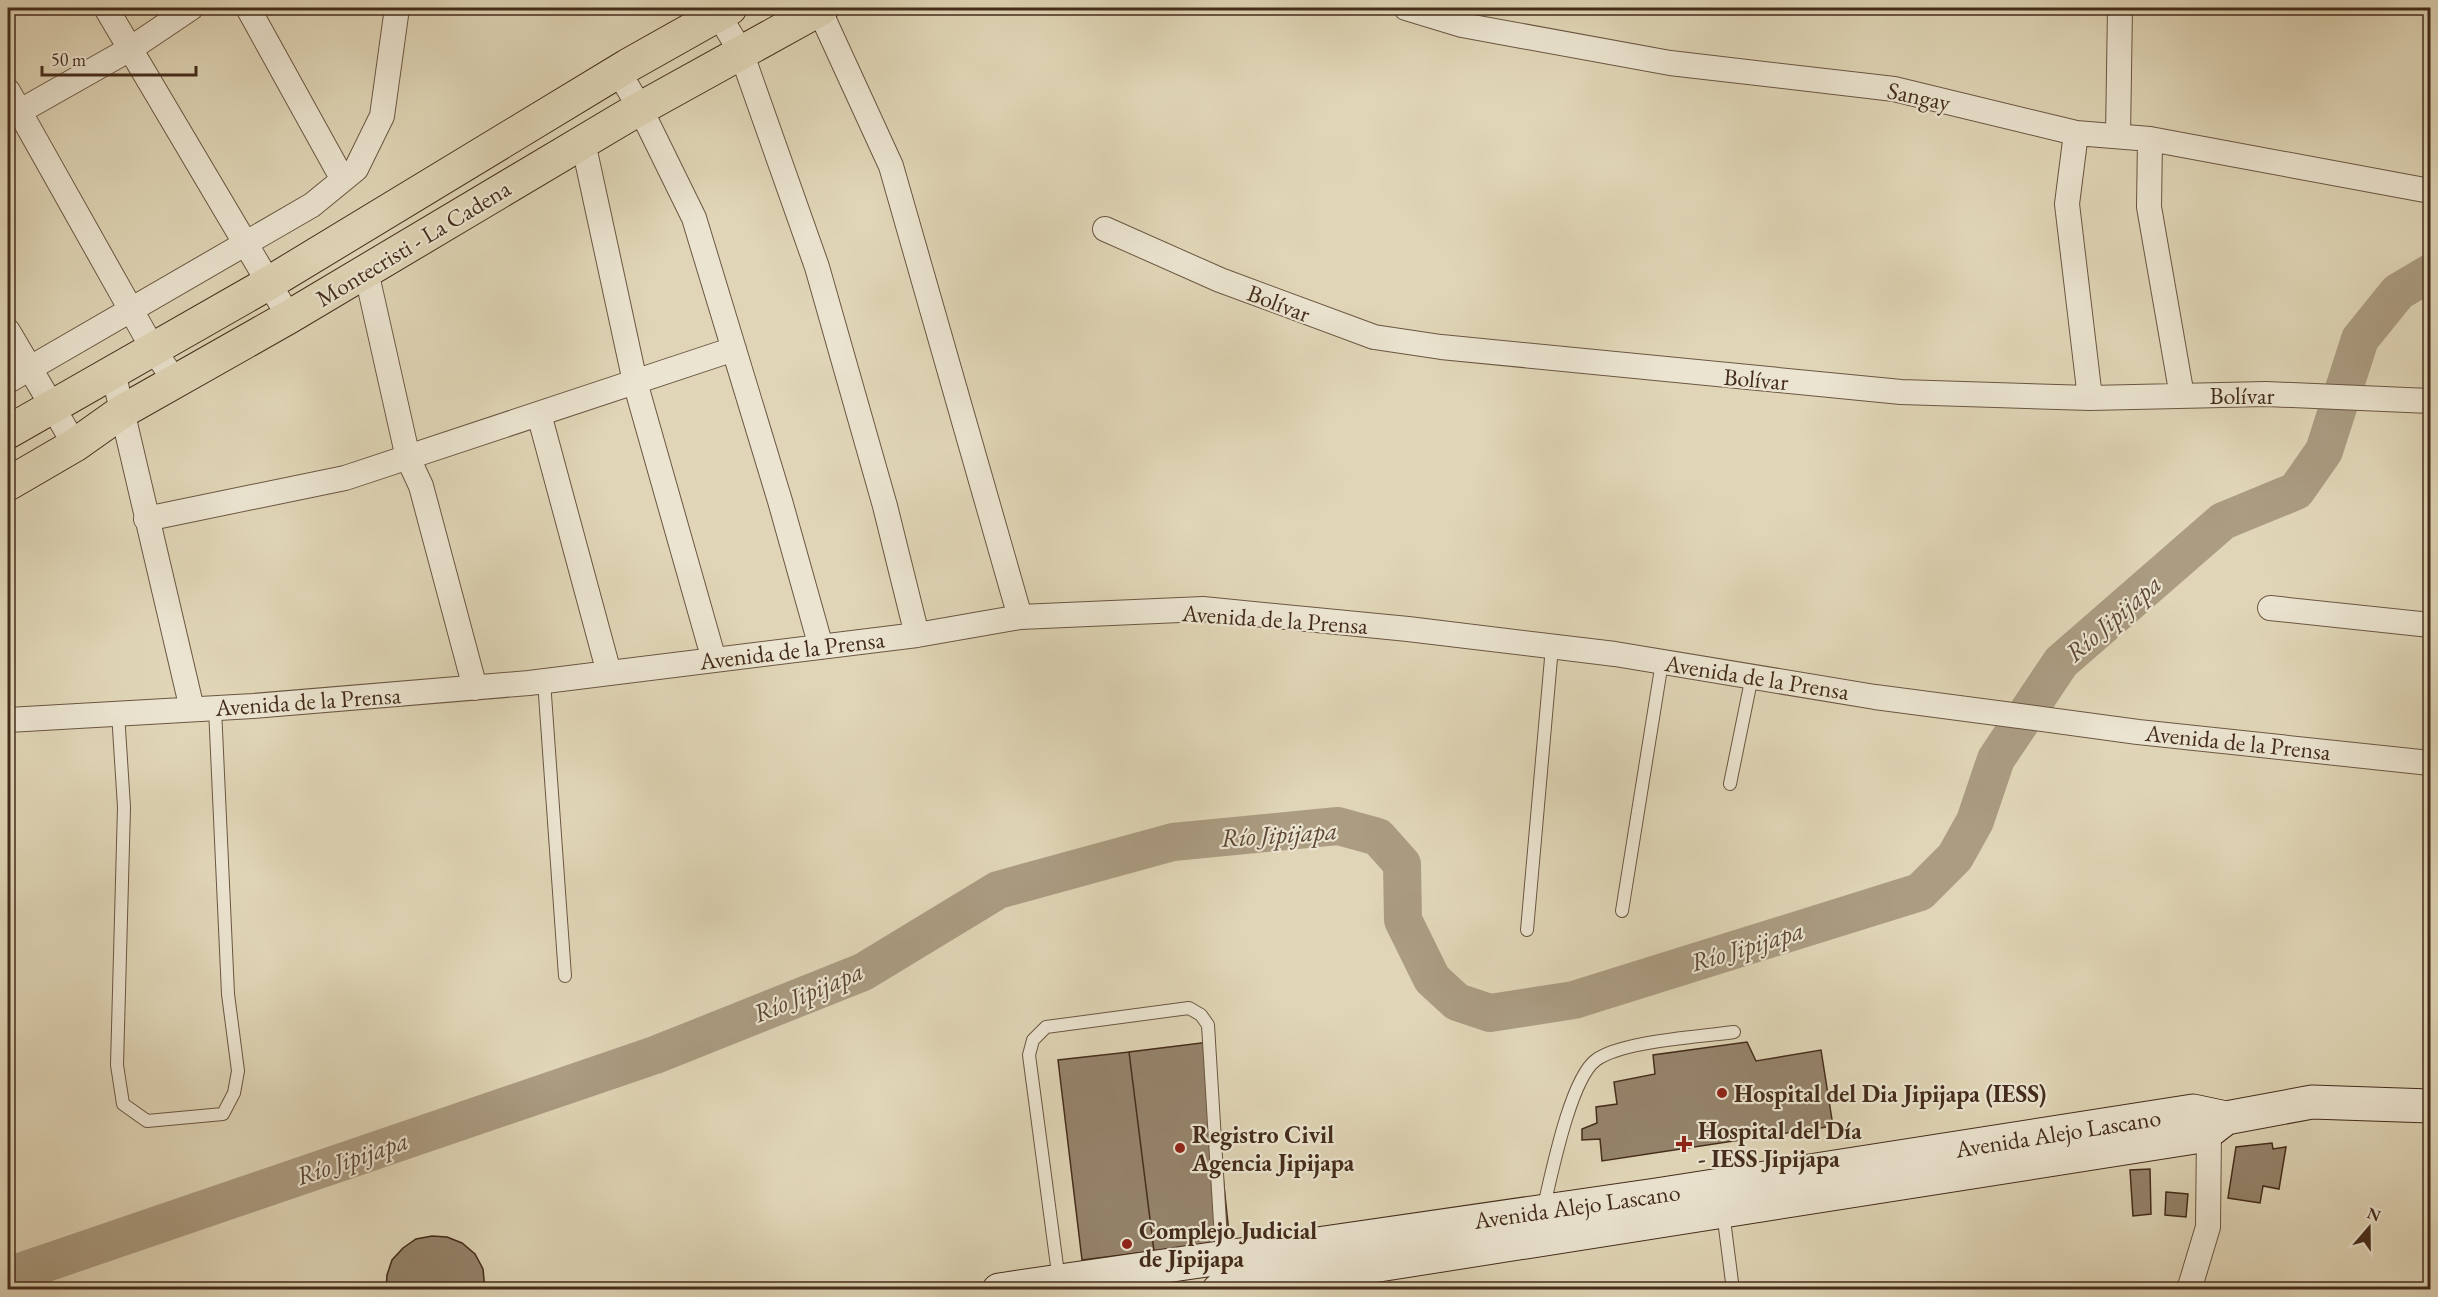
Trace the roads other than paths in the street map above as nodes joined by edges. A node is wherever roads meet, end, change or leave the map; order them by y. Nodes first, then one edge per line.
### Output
1 (106, 8) edge
2 (191, 8) edge
3 (248, 8) edge
4 (397, 8) edge
5 (820, 8) edge
6 (1406, 8) edge
7 (2120, 8) edge
8 (724, 11) edge
9 (130, 49) junction
10 (741, 52) junction
11 (618, 71) junction
12 (11, 107) edge
13 (640, 108) junction
14 (2076, 133) junction
15 (2118, 136) junction
16 (2150, 139) junction
17 (583, 142) junction
18 (342, 178) junction
19 (2430, 191) edge
20 (1105, 229) dead end
21 (245, 242) junction
22 (366, 271) junction
23 (269, 283) junction
24 (131, 311) junction
25 (289, 317) junction
26 (8, 331) edge
27 (153, 349) junction
28 (734, 349) junction
29 (30, 367) junction
30 (113, 372) junction
31 (8, 381) edge
32 (175, 381) junction
33 (635, 382) junction
34 (2182, 396) junction
35 (2090, 398) junction
36 (2430, 401) edge
37 (53, 406) junction
38 (123, 411) junction
39 (539, 414) junction
40 (8, 432) edge
41 (75, 445) junction
42 (408, 458) junction
43 (8, 484) edge
44 (146, 519) junction
45 (2270, 608) dead end
46 (1020, 617) junction
47 (2430, 625) edge
48 (917, 634) junction
49 (821, 646) junction
50 (1552, 647) junction
51 (714, 660) junction
52 (1662, 662) junction
53 (609, 673) junction
54 (1752, 676) junction
55 (544, 681) junction
56 (475, 688) junction
57 (203, 709) junction
58 (118, 713) junction
59 (8, 720) edge
60 (2430, 763) edge
61 (1730, 784) dead end
62 (1622, 911) dead end
63 (1527, 930) dead end
64 (565, 976) dead end
65 (1734, 1032) dead end
66 (2430, 1106) edge
67 (2218, 1125) junction
68 (1542, 1211) junction
69 (1723, 1211) junction
70 (1222, 1257) junction
71 (1059, 1281) junction
72 (999, 1290) edge
73 (1218, 1290) edge
74 (1733, 1290) edge
75 (2189, 1290) edge

1 - 9 street
2 - 9 street
3 - 18 street
4 - 18 street
5 - 10 highway, Montecristi - La Cadena
5 - 46 street
6 - 14 street, Sangay
7 - 15 street
8 - 10 street
8 - 11 highway, Montecristi - La Cadena
9 - 12 street
9 - 21 street
10 - 13 highway, Montecristi - La Cadena
10 - 48 street
11 - 13 street
11 - 23 highway, Montecristi - La Cadena
12 - 24 street
13 - 17 highway, Montecristi - La Cadena
13 - 28 street
14 - 15 street, Sangay
14 - 35 street
15 - 16 street, Sangay
16 - 19 street, Sangay
16 - 34 street
17 - 22 highway, Montecristi - La Cadena
17 - 33 street
18 - 21 street
20 - 35 street, Bolívar
21 - 23 street
21 - 24 street
22 - 25 highway, Montecristi - La Cadena
22 - 42 street
23 - 25 street
23 - 27 highway, Montecristi - La Cadena
24 - 27 street
24 - 29 street
25 - 32 highway, Montecristi - La Cadena
26 - 29 street
27 - 30 highway, Montecristi - La Cadena
27 - 32 street
28 - 33 street
28 - 49 street
29 - 31 street
29 - 37 street
30 - 37 highway, Montecristi - La Cadena
30 - 38 street
32 - 38 highway, Montecristi - La Cadena
33 - 39 street
33 - 51 street
34 - 35 street, Bolívar
34 - 36 street, Bolívar
37 - 40 highway, Montecristi - La Cadena
37 - 41 street
38 - 41 highway, Montecristi - La Cadena
38 - 44 street
39 - 42 street
39 - 53 street
41 - 43 highway, Montecristi - La Cadena
42 - 44 street
42 - 56 street
44 - 57 street
45 - 47 street
46 - 48 street, Avenida de la Prensa
46 - 50 street, Avenida de la Prensa
48 - 49 street, Avenida de la Prensa
49 - 51 street, Avenida de la Prensa
50 - 52 street, Avenida de la Prensa
50 - 63 lane
51 - 53 street, Avenida de la Prensa
52 - 54 street, Avenida de la Prensa
52 - 62 lane
53 - 55 street, Avenida de la Prensa
54 - 60 street, Avenida de la Prensa
54 - 61 lane
55 - 56 street, Avenida de la Prensa
55 - 64 lane
56 - 57 street, Avenida de la Prensa
57 - 58 street, Avenida de la Prensa
57 - 58 lane
58 - 59 street, Avenida de la Prensa
65 - 68 lane
66 - 67 main road, Avenida Alejo Lascano
67 - 68 main road, Avenida Alejo Lascano
67 - 69 main road, Avenida Alejo Lascano
67 - 75 street
68 - 70 main road, Avenida Alejo Lascano
69 - 73 main road, Avenida Alejo Lascano
69 - 74 lane
70 - 71 main road, Avenida Alejo Lascano
70 - 71 lane
71 - 72 main road, Avenida Alejo Lascano

